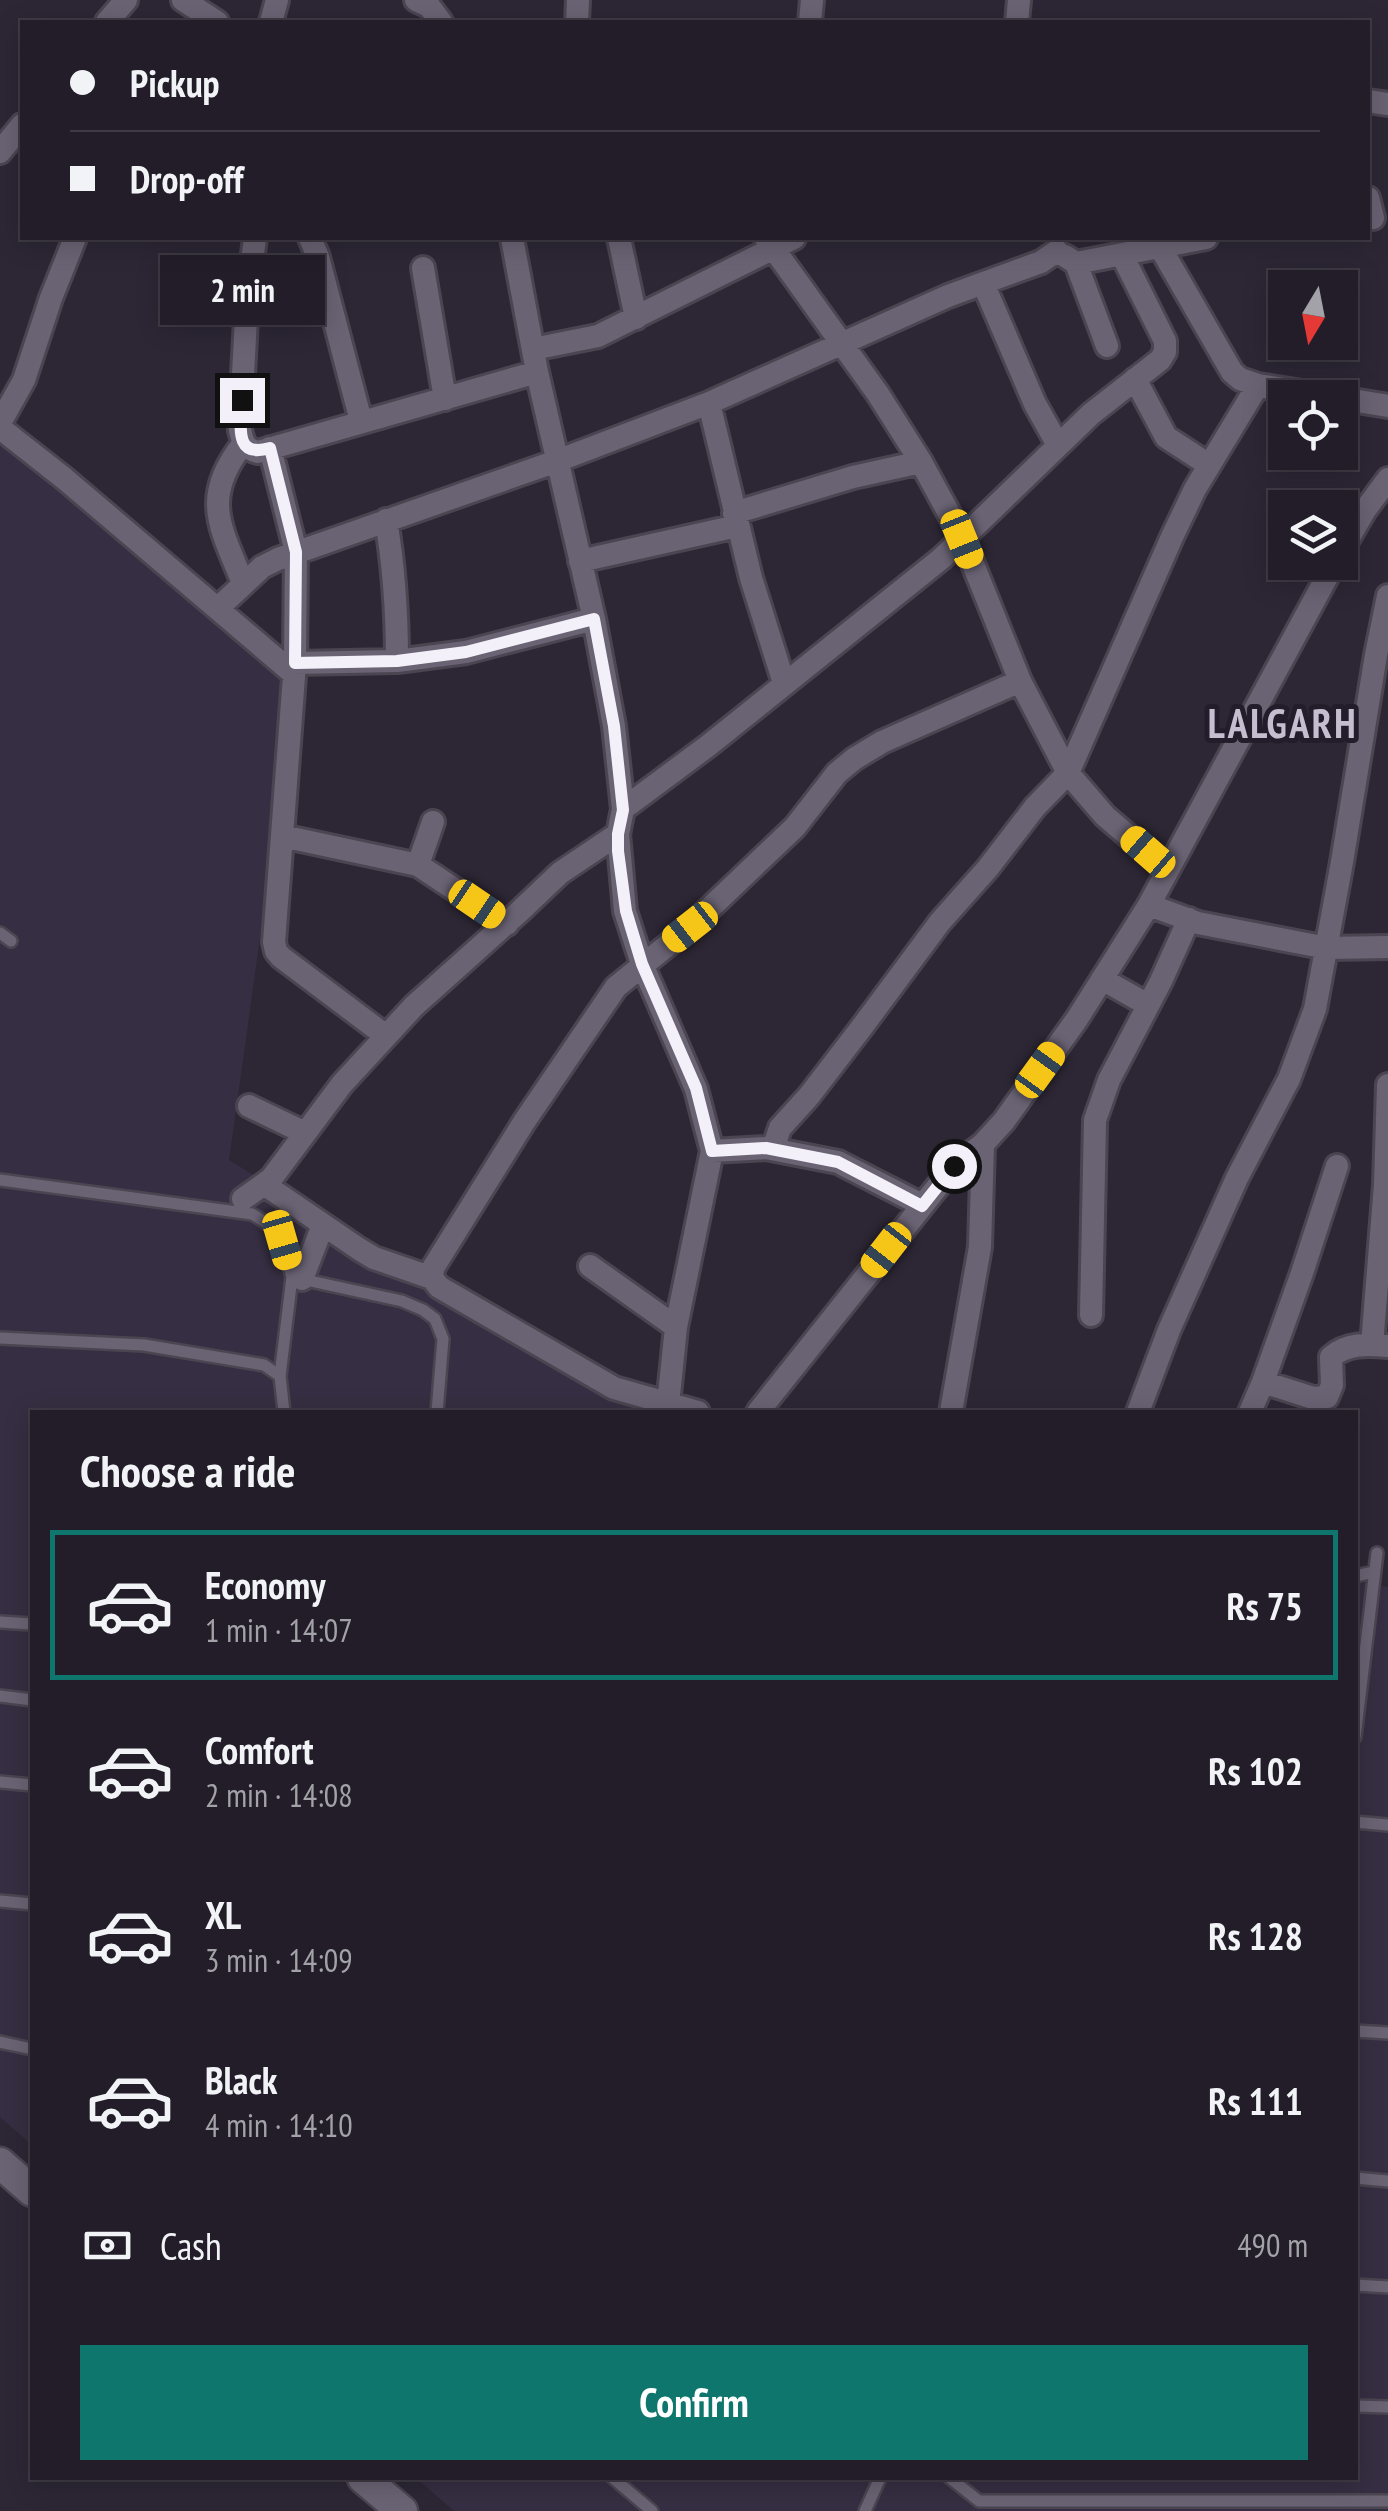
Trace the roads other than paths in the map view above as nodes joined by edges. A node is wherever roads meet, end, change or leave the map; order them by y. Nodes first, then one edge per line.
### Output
1 (126, 0) edge
2 (416, 0) edge
3 (187, 10) edge
4 (109, 20) edge
5 (212, 20) edge
6 (440, 20) edge
7 (20, 127) edge
8 (0, 152) edge
9 (74, 240) edge
10 (254, 240) edge
11 (311, 240) edge
12 (512, 240) edge
13 (619, 240) edge
14 (1196, 240) edge
15 (778, 241) edge
16 (1160, 247) junction
17 (1062, 250) edge
18 (1122, 255) junction
19 (423, 268) dead end
20 (983, 283) junction
21 (636, 318) junction
22 (840, 343) junction
23 (1107, 346) dead end
24 (535, 361) junction
25 (1136, 379) junction
26 (1258, 385) junction
27 (445, 399) junction
28 (709, 403) junction
29 (1388, 406) edge
30 (361, 421) junction
31 (0, 426) edge
32 (243, 444) junction
33 (1058, 445) junction
34 (270, 448) junction
35 (556, 461) junction
36 (921, 462) junction
37 (1210, 465) junction
38 (1388, 479) edge
39 (386, 520) junction
40 (736, 520) junction
41 (1358, 522) edge
42 (962, 539) junction
43 (296, 552) junction
44 (580, 561) junction
45 (1325, 580) edge
46 (244, 584) junction
47 (1388, 596) edge
48 (218, 608) junction
49 (594, 619) junction
50 (397, 661) junction
51 (295, 668) junction
52 (1020, 681) junction
53 (784, 683) junction
54 (1068, 773) junction
55 (623, 810) junction
56 (433, 822) dead end
57 (618, 834) junction
58 (282, 836) junction
59 (418, 864) junction
60 (1167, 869) junction
61 (1149, 905) junction
62 (1189, 920) junction
63 (506, 924) junction
64 (1388, 947) edge
65 (1327, 948) junction
66 (642, 964) junction
67 (1102, 979) junction
68 (1148, 1005) junction
69 (386, 1036) junction
70 (1387, 1099) edge
71 (249, 1106) dead end
72 (305, 1133) junction
73 (983, 1144) junction
74 (772, 1149) junction
75 (712, 1151) junction
76 (1337, 1166) dead end
77 (271, 1178) junction
78 (0, 1180) edge
79 (244, 1199) dead end
80 (922, 1206) junction
81 (323, 1225) junction
82 (590, 1266) dead end
83 (297, 1278) junction
84 (436, 1282) junction
85 (422, 1310) junction
86 (1091, 1315) dead end
87 (676, 1327) junction
88 (0, 1338) edge
89 (1380, 1345) edge
90 (280, 1376) junction
91 (1263, 1382) junction
92 (668, 1405) junction
93 (284, 1410) edge
94 (437, 1410) edge
95 (689, 1410) edge
96 (760, 1410) edge
97 (951, 1410) edge
98 (1139, 1410) edge
99 (1251, 1410) edge
100 (1376, 1553) dead end
101 (1374, 1572) junction
102 (1358, 1575) edge
103 (0, 1622) edge
104 (30, 1624) edge
105 (0, 1696) edge
106 (30, 1700) edge
107 (1358, 1711) edge
108 (0, 1782) edge
109 (30, 1786) edge
110 (1358, 1822) edge
111 (1388, 1825) edge
112 (0, 1901) edge
113 (30, 1904) edge
114 (1358, 2031) edge
115 (1388, 2033) edge
116 (0, 2042) edge
117 (30, 2049) edge
118 (0, 2163) edge
119 (1358, 2178) edge
120 (1388, 2181) edge
121 (30, 2189) edge
122 (1358, 2285) edge
123 (1388, 2288) edge
124 (1358, 2406) edge
125 (1388, 2407) edge
126 (365, 2480) edge
127 (615, 2480) edge
128 (879, 2480) edge
129 (953, 2480) edge
130 (979, 2501) junction
131 (1388, 2501) edge
132 (402, 2511) edge
133 (652, 2511) edge
134 (865, 2511) edge
135 (992, 2511) edge

1 - 4 street
2 - 6 street
3 - 5 street
7 - 8 street
9 - 31 street
10 - 32 street
11 - 30 street
12 - 24 street
13 - 21 street
14 - 16 street
15 - 21 street
15 - 22 street
16 - 18 street
16 - 26 street
17 - 18 street
17 - 20 street
17 - 23 street
18 - 25 street
19 - 27 street
20 - 22 street
20 - 33 street
21 - 24 street
22 - 28 street
22 - 36 street
24 - 27 street
24 - 35 street
25 - 33 street
25 - 37 street
26 - 29 street
26 - 37 street
27 - 30 street
28 - 35 street
28 - 40 street
30 - 34 street
31 - 48 street
32 - 34 street
32 - 46 street
33 - 42 street
34 - 43 street
35 - 39 street
35 - 44 street
36 - 40 street
36 - 42 street
37 - 54 street
38 - 41 street
39 - 43 street
39 - 50 street
40 - 44 street
40 - 53 street
42 - 52 street
42 - 53 street
43 - 46 street
43 - 51 street
44 - 49 street
45 - 60 street
46 - 48 street
47 - 65 street
48 - 51 street
49 - 50 street
49 - 55 street
50 - 51 street
51 - 58 street
52 - 54 street
52 - 66 street
53 - 55 street
54 - 60 street
54 - 74 street
55 - 57 street
56 - 59 street
57 - 63 street
57 - 66 street
58 - 59 street
58 - 69 street
59 - 63 street
60 - 61 street
61 - 62 street
61 - 67 street
62 - 65 street
62 - 68 street
63 - 69 street
64 - 65 street
65 - 98 street
66 - 75 street
66 - 84 street
67 - 68 street
67 - 73 street
68 - 86 street
69 - 72 street
70 - 89 street
71 - 72 street
72 - 77 street
73 - 80 street
73 - 97 street
74 - 75 street
74 - 80 street
75 - 87 street
76 - 91 street
77 - 79 street
77 - 81 street
78 - 83 lane
80 - 96 street
81 - 83 street
81 - 84 street
82 - 87 street
83 - 85 lane
83 - 90 lane
84 - 85 lane
84 - 92 street
85 - 94 lane
87 - 92 street
88 - 90 lane
89 - 91 street
90 - 93 lane
91 - 99 street
92 - 95 street
100 - 101 lane
101 - 102 lane
101 - 107 lane
103 - 104 lane
105 - 106 lane
108 - 109 lane
110 - 111 lane
112 - 113 lane
114 - 115 lane
116 - 117 lane
118 - 121 street
119 - 120 lane
122 - 123 lane
124 - 125 lane
126 - 132 street
127 - 133 lane
128 - 134 lane
129 - 130 lane
130 - 131 lane
130 - 135 lane

